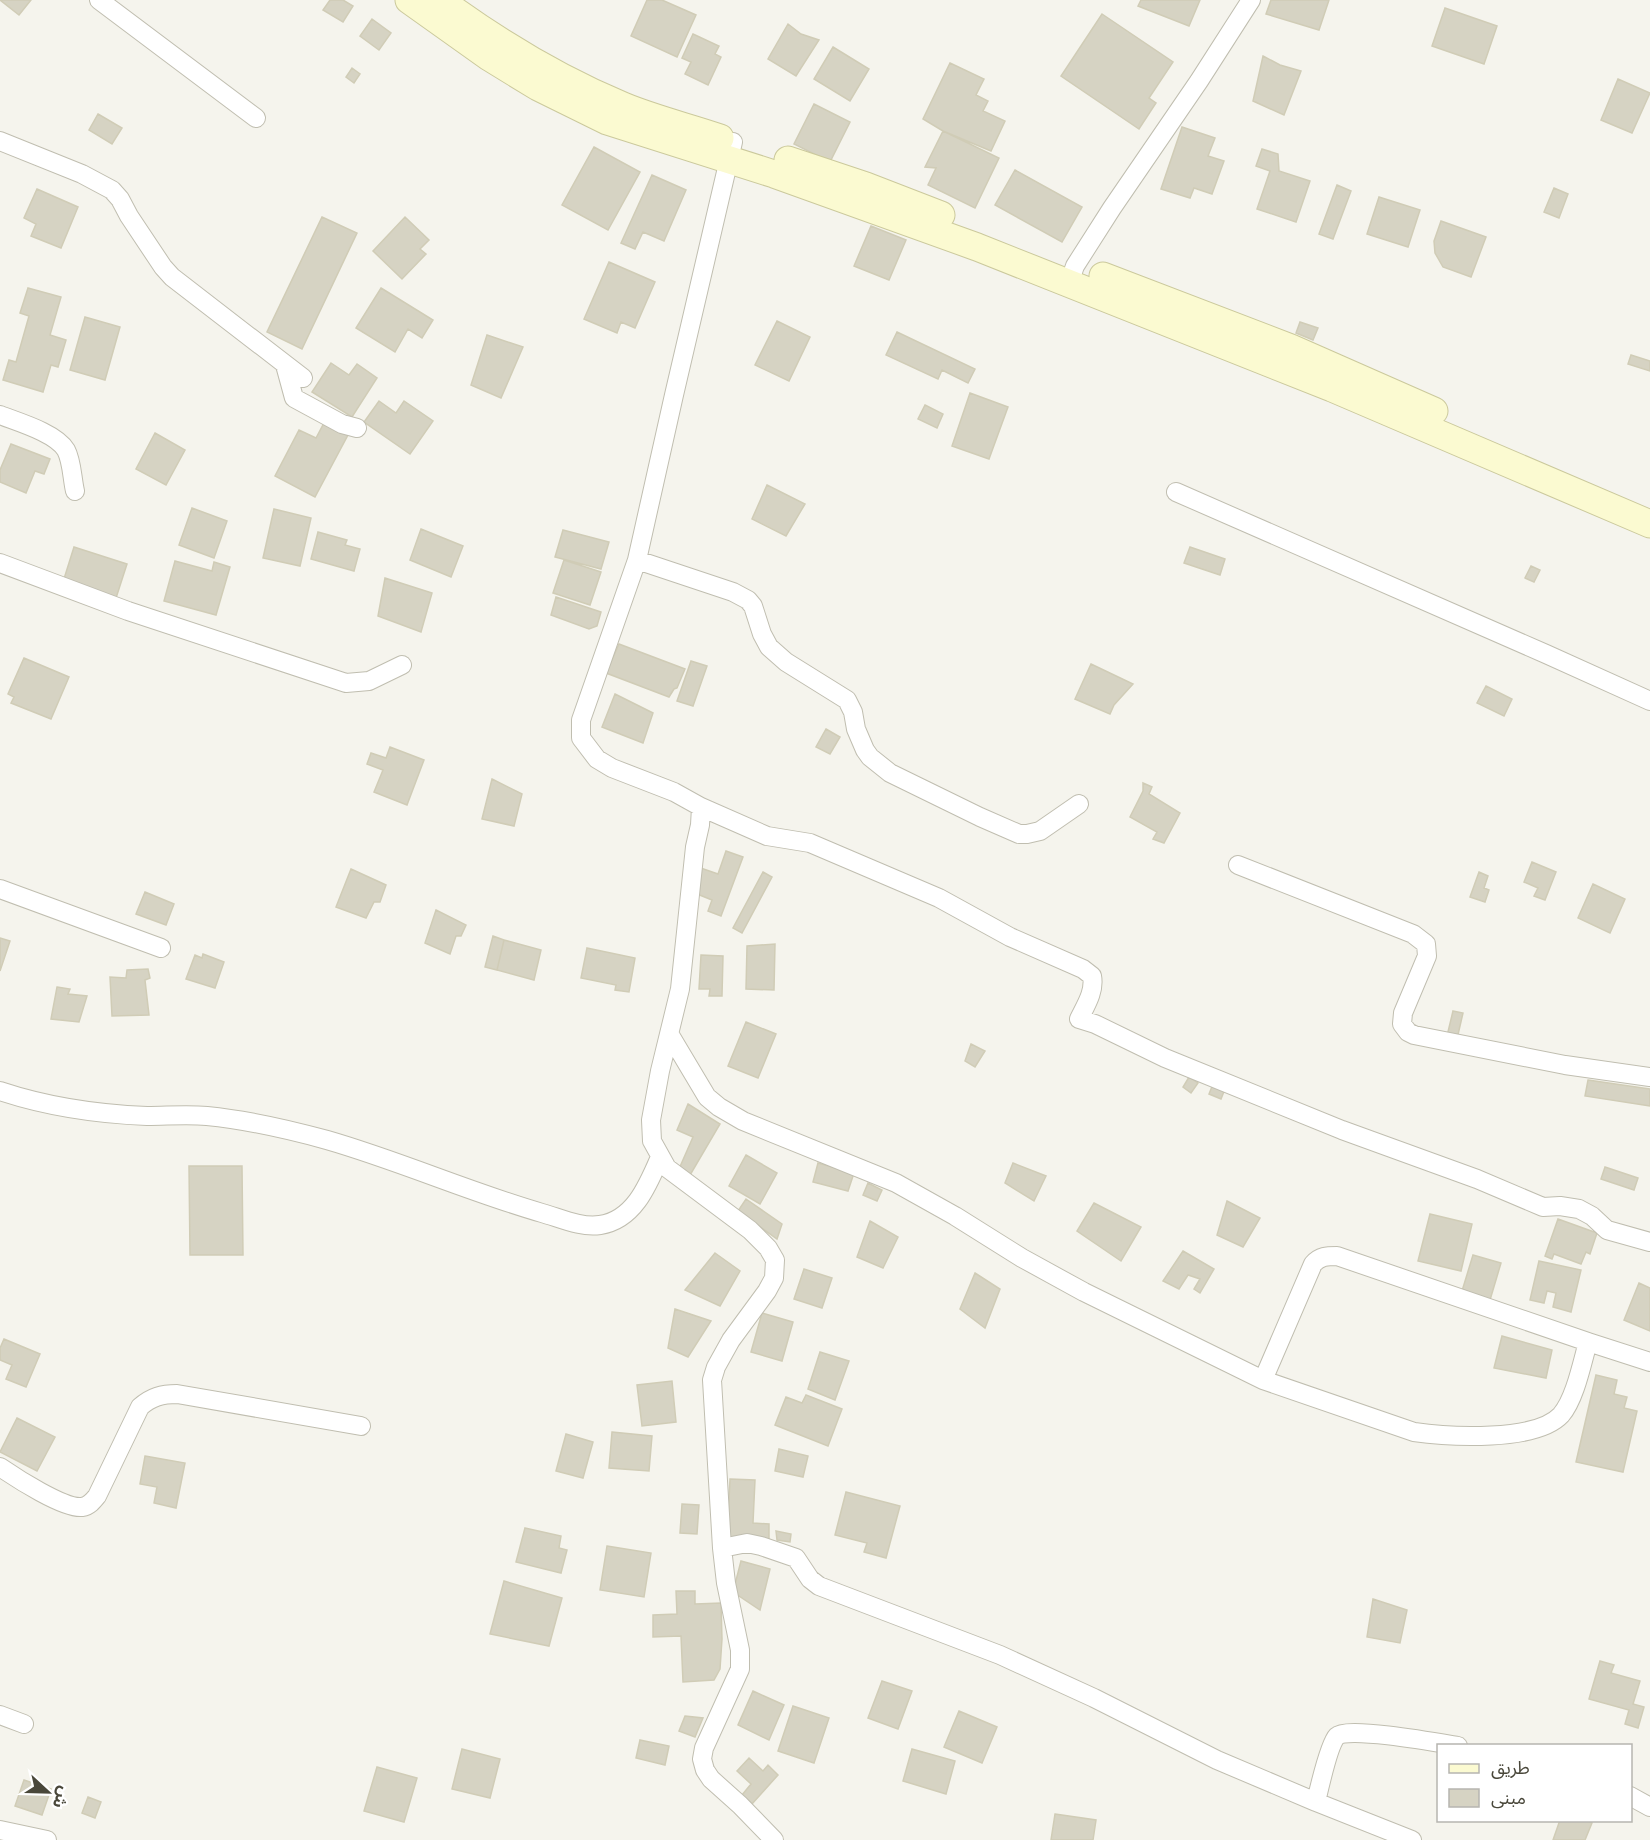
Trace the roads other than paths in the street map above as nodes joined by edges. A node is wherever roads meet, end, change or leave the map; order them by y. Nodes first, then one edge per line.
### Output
1 (99, 0) edge
2 (409, 0) edge
3 (440, 0) edge
4 (1251, 0) edge
5 (256, 118) dead end
6 (0, 141) edge
7 (731, 151) junction
8 (1072, 275) junction
9 (285, 364) junction
10 (303, 378) dead end
11 (0, 415) edge
12 (357, 428) dead end
13 (75, 491) dead end
14 (1176, 492) dead end
15 (1650, 504) edge
16 (1650, 524) edge
17 (637, 560) junction
18 (0, 563) edge
19 (402, 665) dead end
20 (1650, 701) edge
21 (1079, 804) dead end
22 (700, 807) junction
23 (1238, 865) dead end
24 (0, 889) edge
25 (161, 948) dead end
26 (670, 1035) junction
27 (1650, 1077) edge
28 (0, 1091) edge
29 (660, 1157) junction
30 (1650, 1242) edge
31 (1588, 1342) junction
32 (1650, 1362) edge
33 (1263, 1380) junction
34 (361, 1426) dead end
35 (0, 1467) edge
36 (722, 1548) junction
37 (0, 1715) edge
38 (24, 1724) dead end
39 (1444, 1744) edge
40 (1632, 1797) edge
41 (1316, 1802) junction
42 (1650, 1807) edge
43 (0, 1830) edge
44 (46, 1840) edge
45 (774, 1840) edge
46 (1412, 1840) edge

1 - 5 street
2 - 7 main road
3 - 7 main road
4 - 8 street
6 - 9 street
7 - 8 main road
7 - 17 street
8 - 15 main road
8 - 16 main road
9 - 10 street
9 - 12 street
11 - 13 street
14 - 20 street
17 - 21 street
17 - 22 street
18 - 19 street
22 - 26 street
22 - 30 street
23 - 27 street
24 - 25 street
26 - 29 street
26 - 33 street
28 - 29 street
29 - 36 street
31 - 32 street
31 - 33 street
31 - 33 street
34 - 35 street
36 - 41 street
36 - 45 street
37 - 38 street
39 - 41 street
40 - 42 street
41 - 46 street
43 - 44 street

